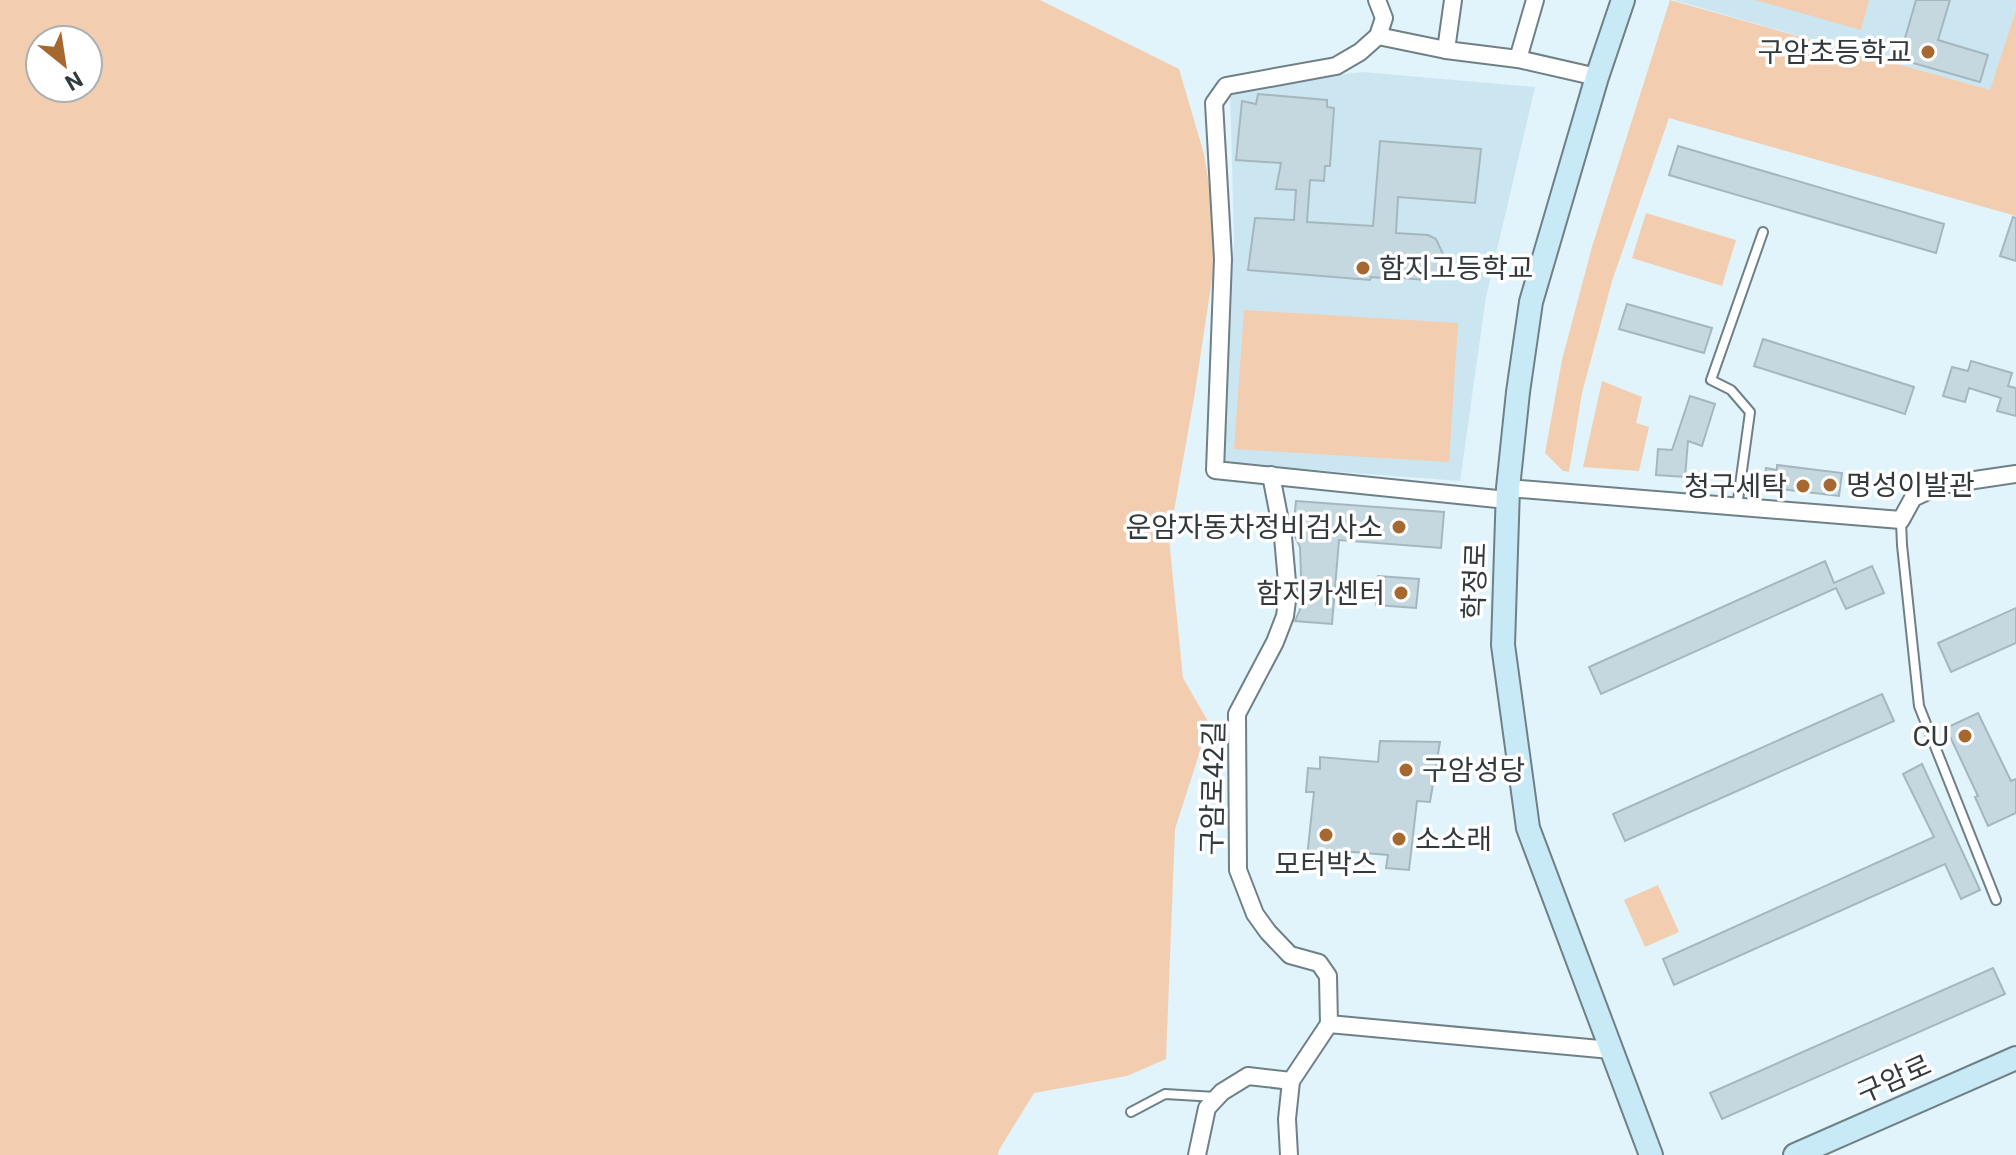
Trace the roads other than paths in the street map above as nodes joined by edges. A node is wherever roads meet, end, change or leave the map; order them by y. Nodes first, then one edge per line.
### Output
1 (1377, 0) edge
2 (1453, 0) edge
3 (1535, 0) edge
4 (1623, 0) edge
5 (1378, 36) junction
6 (1446, 50) junction
7 (1518, 59) junction
8 (1597, 77) junction
9 (1763, 232) dead end
10 (2016, 474) edge
11 (1271, 475) junction
12 (1508, 494) junction
13 (1737, 507) junction
14 (1901, 520) junction
15 (1996, 900) dead end
16 (1329, 1024) junction
17 (1611, 1050) junction
18 (2016, 1058) edge
19 (1291, 1081) junction
20 (1216, 1097) junction
21 (1131, 1112) dead end
22 (1197, 1155) edge
23 (1289, 1155) edge
24 (1651, 1155) edge
25 (1795, 1155) edge

1 - 5 street
2 - 6 street
3 - 7 street
4 - 8 main road, 학정로
5 - 6 street
5 - 11 street
6 - 7 street
7 - 8 street
8 - 12 main road, 학정로
9 - 13 lane
10 - 14 street
11 - 12 street
11 - 16 street, 구암로42길
12 - 13 street
12 - 17 main road, 학정로
13 - 14 street
14 - 15 lane
16 - 17 street
16 - 19 street
17 - 24 main road, 학정로
18 - 25 main road, 구암로
19 - 20 street
19 - 23 street
20 - 21 lane
20 - 22 street

